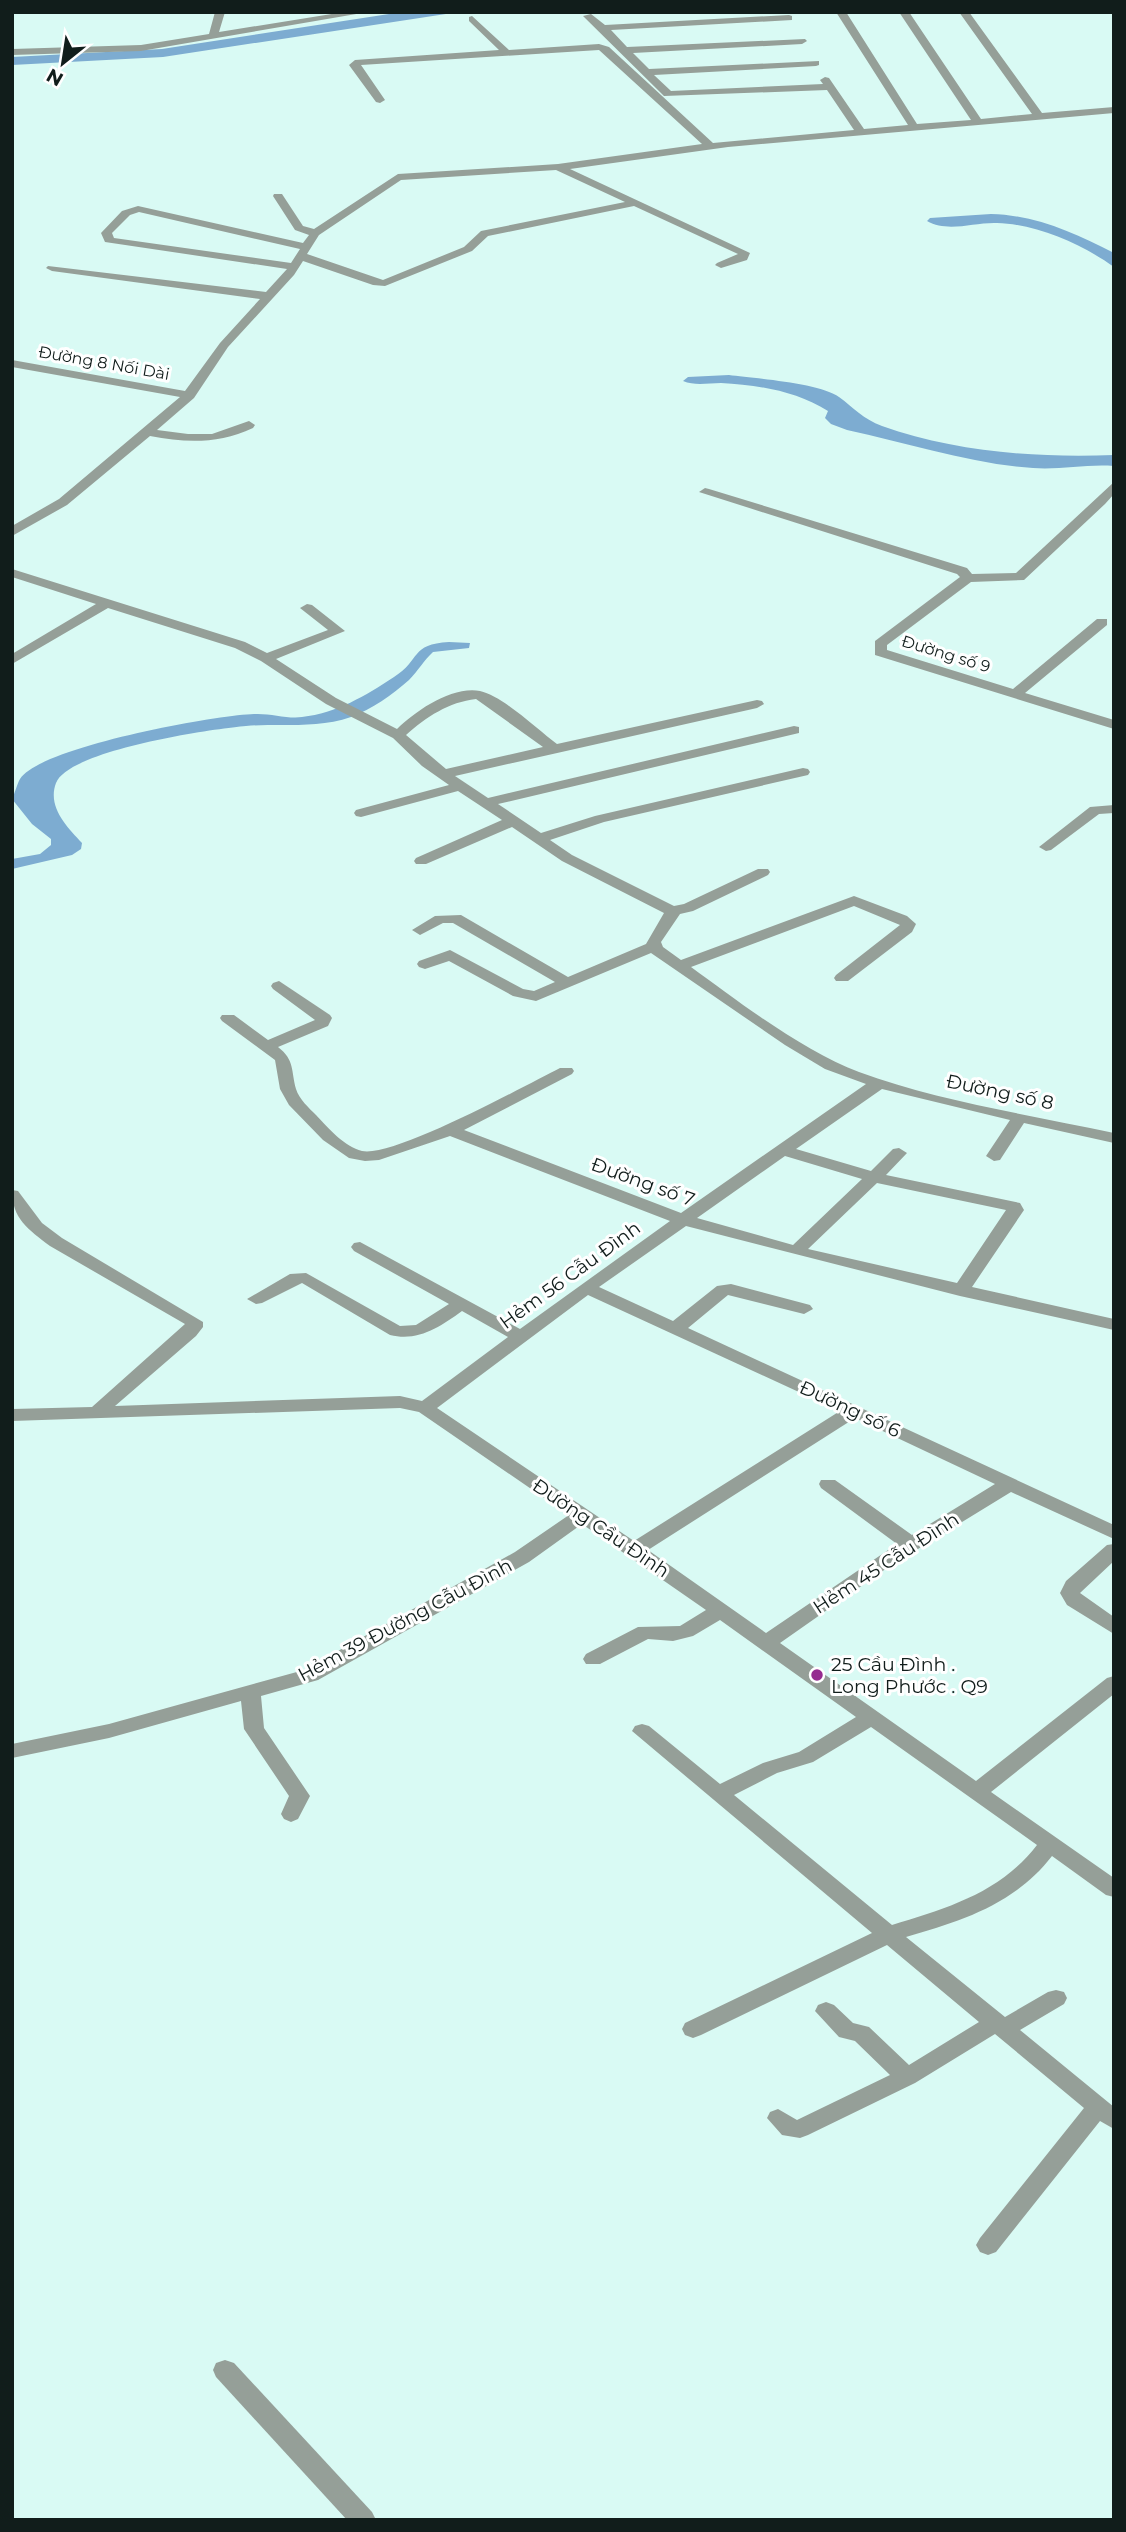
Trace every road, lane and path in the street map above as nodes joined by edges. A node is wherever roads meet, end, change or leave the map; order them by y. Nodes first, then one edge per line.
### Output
1 (220, 12) edge
2 (363, 12) edge
3 (841, 12) edge
4 (904, 12) edge
5 (964, 12) edge
6 (787, 15) edge
7 (587, 16) dead end
8 (472, 19) dead end
9 (603, 28) junction
10 (214, 37) junction
11 (802, 41) junction
12 (625, 50) junction
13 (12, 52) edge
14 (508, 54) junction
15 (816, 63) junction
16 (646, 72) junction
17 (830, 87) junction
18 (380, 100) dead end
19 (1114, 110) edge
20 (1038, 116) junction
21 (977, 121) junction
22 (914, 127) junction
23 (861, 132) junction
24 (710, 146) junction
25 (558, 167) junction
26 (278, 195) dead end
27 (635, 203) junction
28 (315, 233) junction
29 (301, 257) junction
30 (721, 265) dead end
31 (52, 268) dead end
32 (267, 296) junction
33 (12, 363) edge
34 (190, 395) junction
35 (248, 425) dead end
36 (149, 432) junction
37 (1114, 486) edge
38 (705, 492) dead end
39 (12, 532) edge
40 (12, 573) edge
41 (968, 578) junction
42 (106, 603) junction
43 (307, 608) dead end
44 (1102, 622) dead end
45 (266, 658) junction
46 (12, 660) edge
47 (1015, 694) junction
48 (757, 704) dead end
49 (1114, 725) edge
50 (794, 730) dead end
51 (393, 731) junction
52 (554, 749) junction
53 (803, 772) dead end
54 (443, 774) junction
55 (460, 786) junction
56 (485, 803) junction
57 (1114, 809) edge
58 (361, 813) dead end
59 (513, 821) junction
60 (538, 839) junction
61 (1046, 847) dead end
62 (421, 861) dead end
63 (763, 872) dead end
64 (672, 911) junction
65 (420, 930) dead end
66 (654, 946) junction
67 (425, 964) dead end
68 (679, 966) junction
69 (842, 978) dead end
70 (568, 983) junction
71 (279, 986) dead end
72 (228, 1017) dead end
73 (267, 1046) junction
74 (566, 1071) dead end
75 (879, 1083) junction
76 (1020, 1117) junction
77 (450, 1130) junction
78 (1114, 1138) edge
79 (781, 1150) junction
80 (899, 1153) dead end
81 (994, 1156) dead end
82 (874, 1177) junction
83 (12, 1195) edge
84 (683, 1220) junction
85 (360, 1247) dead end
86 (796, 1251) junction
87 (586, 1288) junction
88 (960, 1291) junction
89 (256, 1299) dead end
90 (461, 1304) junction
91 (804, 1309) dead end
92 (1114, 1325) edge
93 (676, 1328) junction
94 (519, 1336) junction
95 (425, 1408) junction
96 (854, 1410) junction
97 (96, 1413) junction
98 (12, 1415) edge
99 (828, 1484) dead end
100 (1008, 1485) junction
101 (582, 1515) junction
102 (1114, 1533) edge
103 (911, 1544) junction
104 (634, 1550) junction
105 (1114, 1550) edge
106 (720, 1611) junction
107 (1114, 1627) edge
108 (766, 1643) junction
109 (593, 1659) dead end
110 (1114, 1683) edge
111 (251, 1694) junction
112 (872, 1717) junction
113 (642, 1731) dead end
114 (12, 1751) edge
115 (978, 1791) junction
116 (718, 1794) junction
117 (291, 1814) dead end
118 (1050, 1843) junction
119 (1114, 1889) edge
120 (889, 1934) junction
121 (1056, 1998) dead end
122 (826, 2011) dead end
123 (999, 2026) junction
124 (693, 2029) dead end
125 (907, 2077) junction
126 (1106, 2114) edge
127 (778, 2118) dead end
128 (988, 2245) dead end
129 (225, 2370) dead end
130 (363, 2520) edge

1 - 10 street
2 - 10 street
3 - 22 street
4 - 21 street
5 - 20 street
6 - 9 street
6 - 11 street
7 - 9 street
8 - 14 street
9 - 12 street
10 - 13 street
11 - 12 street
11 - 15 street
12 - 16 street
14 - 18 street
14 - 24 street
15 - 16 street
15 - 17 street
16 - 17 street
17 - 23 street
19 - 20 street
20 - 21 street
21 - 22 street
22 - 23 street
23 - 24 street
24 - 25 street
25 - 27 street
25 - 28 street
26 - 28 street
27 - 29 street
27 - 30 street
28 - 29 street
29 - 29 street
29 - 32 street
31 - 32 street
32 - 34 street
33 - 34 street, Đường 8 Nối Dài
34 - 36 street
35 - 36 street
36 - 39 street
37 - 41 street
38 - 41 street
40 - 42 street
41 - 47 street, Đường số 9
42 - 45 street
42 - 46 street
43 - 45 street
44 - 47 street
45 - 51 street
47 - 49 street, Đường số 9
48 - 52 street
50 - 56 street
51 - 52 street
51 - 54 street
52 - 54 street
53 - 60 street
54 - 55 street
55 - 56 street
55 - 58 street
56 - 59 street
57 - 61 street
59 - 60 street
59 - 62 street
60 - 64 street
63 - 64 street
64 - 66 street
65 - 70 street
66 - 68 street, Đường số 8
66 - 70 street
67 - 70 street
68 - 69 street
68 - 75 street, Đường số 8
71 - 73 street
72 - 73 street
73 - 77 street
74 - 77 street
75 - 76 street, Đường số 8
75 - 79 street, Hẻm 56 Cẫu Đình
76 - 78 street, Đường số 8
76 - 81 street
77 - 84 street, Đường số 7
79 - 82 street
79 - 84 street, Hẻm 56 Cẫu Đình
80 - 82 street
82 - 86 street
82 - 88 street
83 - 97 street
84 - 86 street, Đường số 7
84 - 87 street, Hẻm 56 Cẫu Đình
85 - 90 street
86 - 88 street, Đường số 7
87 - 93 street, Đường số 6
87 - 94 street, Hẻm 56 Cẫu Đình
88 - 92 street, Đường số 7
89 - 90 street
90 - 94 street
91 - 93 street
93 - 96 street, Đường số 6
94 - 95 street, Hẻm 56 Cẫu Đình
95 - 97 street, Đường Cầu Đình
95 - 101 street, Đường Cầu Đình
96 - 100 street, Đường số 6
96 - 104 street
97 - 98 street, Đường Cầu Đình
99 - 103 street
100 - 102 street, Đường số 6
100 - 103 street, Hẻm 45 Cẫu Đình
101 - 104 street, Đường Cầu Đình
101 - 111 street, Hẻm 39 Đường Cẫu Đình
103 - 108 street, Hẻm 45 Cẫu Đình
104 - 106 street, Đường Cầu Đình
105 - 107 street
106 - 108 street, Đường Cầu Đình
106 - 109 street
108 - 112 street, Đường Cầu Đình
110 - 115 street
111 - 114 street, Hẻm 39 Đường Cẫu Đình
111 - 117 street
112 - 115 street, Đường Cầu Đình
112 - 116 street
113 - 116 street
115 - 118 street, Đường Cầu Đình
116 - 120 street
118 - 119 street, Đường Cầu Đình
118 - 120 street
120 - 123 street
120 - 124 street
121 - 123 street
122 - 125 street
123 - 125 street
123 - 126 street
125 - 127 street
126 - 128 street
129 - 130 street

